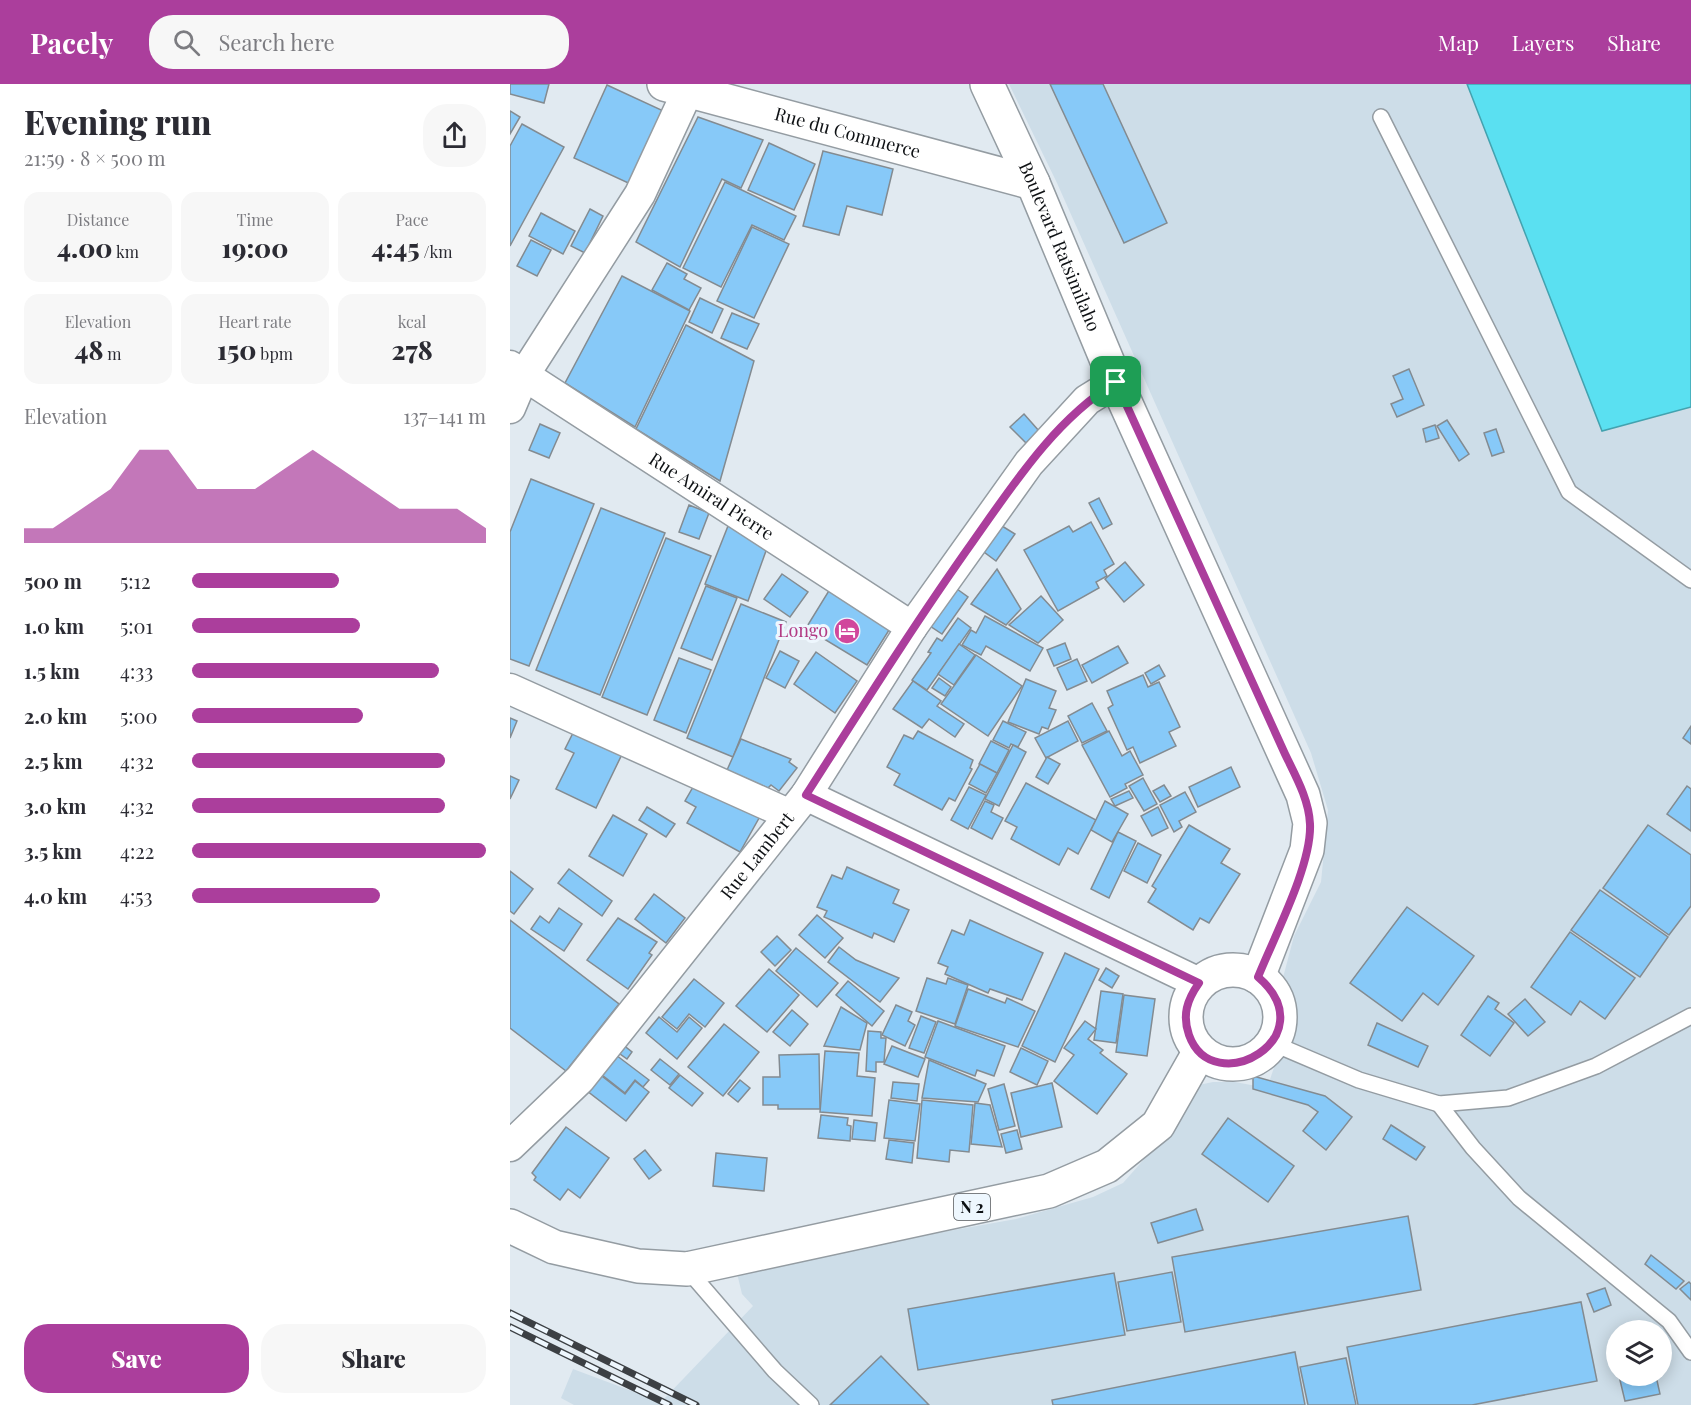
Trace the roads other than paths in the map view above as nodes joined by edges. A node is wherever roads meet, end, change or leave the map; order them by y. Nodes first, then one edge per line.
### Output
1 (987, 84) edge
2 (681, 86) edge
3 (1381, 117) dead end
4 (1033, 183) junction
5 (517, 371) edge
6 (1116, 382) junction
7 (510, 408) edge
8 (1691, 580) edge
9 (912, 627) junction
10 (510, 689) edge
11 (797, 805) junction
12 (1258, 977) junction
13 (1199, 983) junction
14 (1691, 1016) edge
15 (1272, 1043) junction
16 (1200, 1051) junction
17 (1439, 1104) junction
18 (510, 1146) edge
19 (510, 1226) edge
20 (687, 1269) junction
21 (1691, 1352) edge
22 (811, 1405) edge

1 - 4 main road, Boulevard Ratsimilaho
2 - 4 main road, Rue du Commerce
2 - 5 street
3 - 8 lane
4 - 6 main road, Boulevard Ratsimilaho
5 - 7 street
5 - 9 street, Rue Amiral Pierre
6 - 9 street, Rue Lambert
6 - 12 main road, Boulevard Ratsimilaho
9 - 11 street, Rue Lambert
10 - 11 street
11 - 13 street
11 - 18 street, Rue Lambert
12 - 13 main road
12 - 15 main road
13 - 16 main road
14 - 17 lane
15 - 16 main road
15 - 17 lane
16 - 20 main road, N 2
17 - 21 lane
19 - 20 main road, N 2
20 - 22 lane

